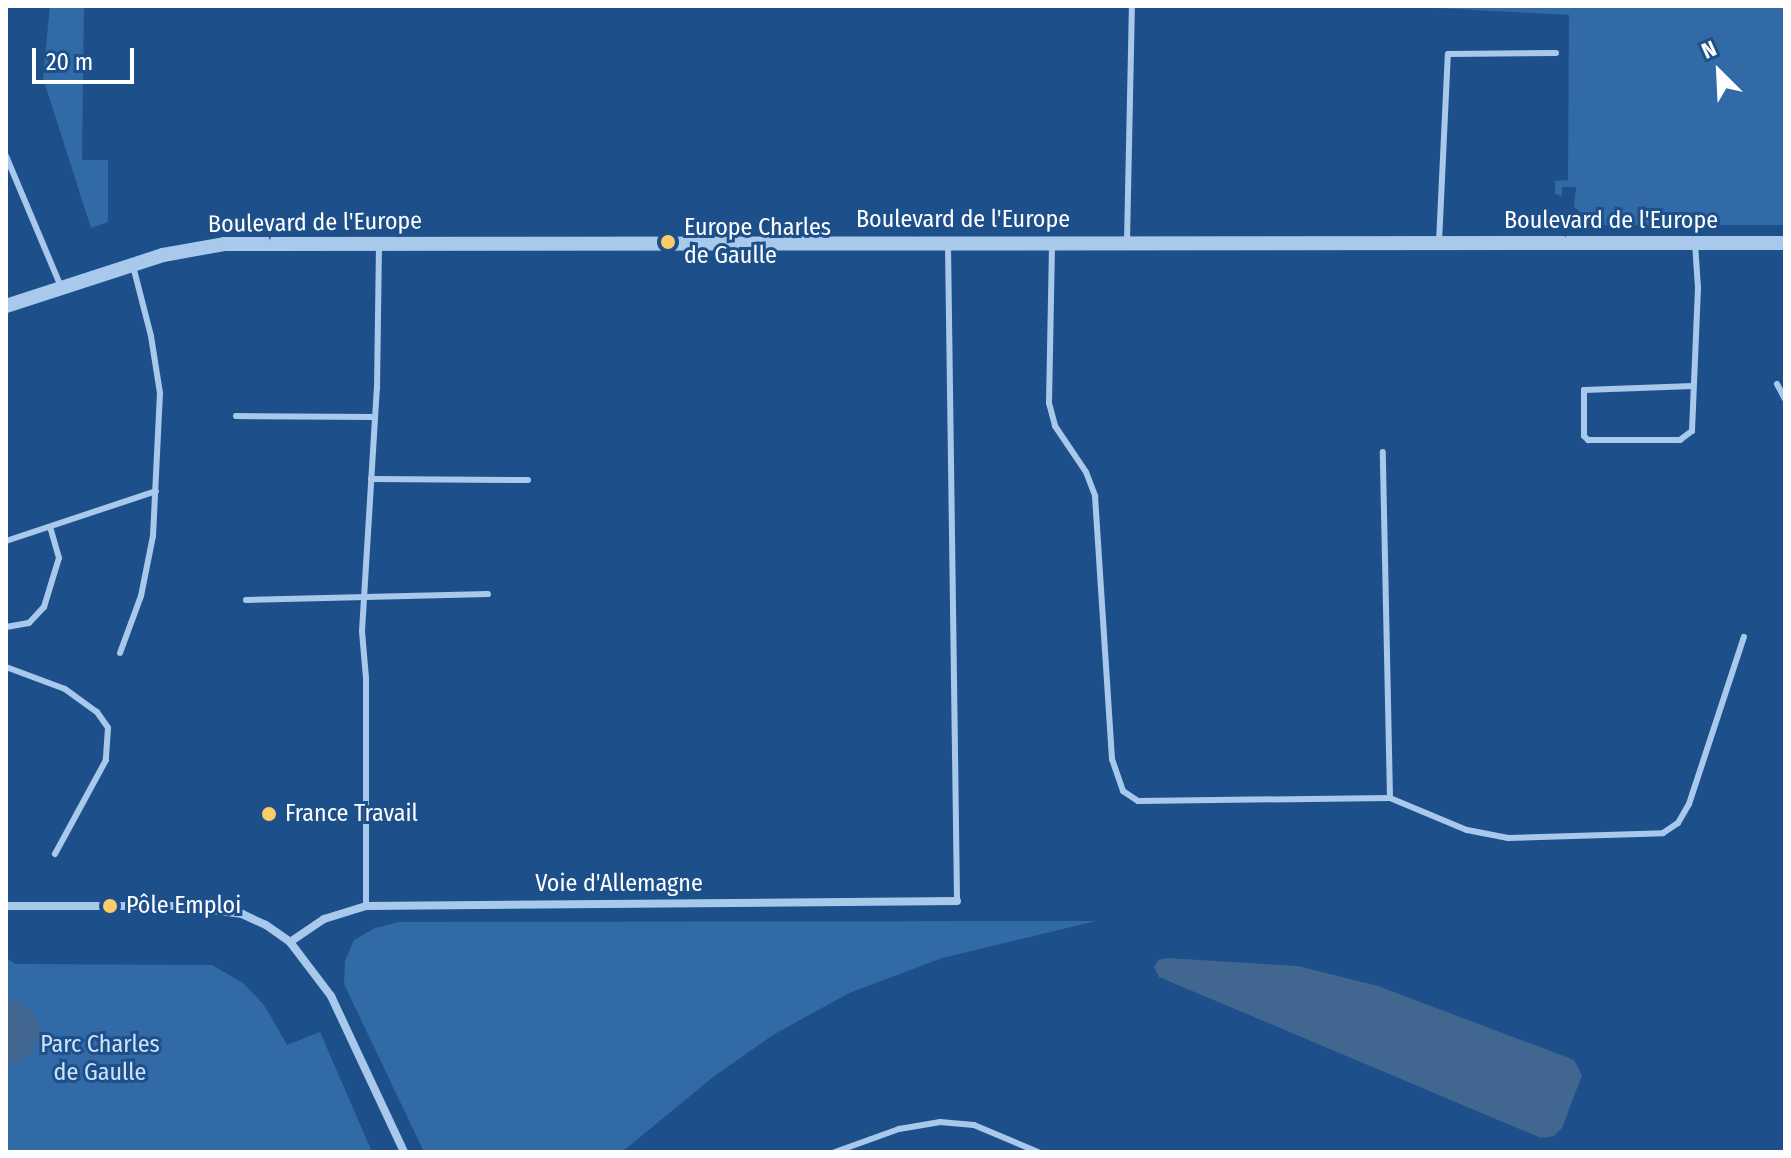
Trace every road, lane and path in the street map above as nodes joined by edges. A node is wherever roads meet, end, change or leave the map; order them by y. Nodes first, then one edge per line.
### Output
1 (1132, 6) edge
2 (1556, 53) dead end
3 (6, 156) edge
4 (1127, 241) junction
5 (379, 242) junction
6 (948, 242) junction
7 (1053, 242) junction
8 (1439, 242) junction
9 (1695, 243) junction
10 (1785, 243) edge
11 (132, 264) junction
12 (61, 287) junction
13 (6, 306) edge
14 (1777, 384) dead end
15 (1693, 386) junction
16 (1785, 399) edge
17 (236, 416) dead end
18 (375, 417) junction
19 (1383, 452) dead end
20 (371, 479) junction
21 (528, 480) dead end
22 (156, 491) junction
23 (50, 527) junction
24 (6, 541) edge
25 (488, 594) dead end
26 (364, 597) junction
27 (246, 600) dead end
28 (6, 627) edge
29 (1744, 637) dead end
30 (120, 653) dead end
31 (6, 667) edge
32 (1390, 798) junction
33 (55, 854) dead end
34 (957, 901) joint
35 (6, 906) edge
36 (366, 906) junction
37 (290, 942) junction
38 (404, 1152) edge
39 (835, 1152) edge
40 (1038, 1152) edge

1 - 4 lane
2 - 8 lane
3 - 12 lane
4 - 7 street, Boulevard de l'Europe
4 - 8 street, Boulevard de l'Europe
5 - 6 street, Boulevard de l'Europe
5 - 11 street, Boulevard de l'Europe
5 - 18 lane
6 - 7 street, Boulevard de l'Europe
6 - 34 lane
7 - 32 lane
8 - 9 street, Boulevard de l'Europe
9 - 10 street, Boulevard de l'Europe
9 - 15 lane
11 - 12 street, Boulevard de l'Europe
11 - 22 lane
12 - 13 street, Boulevard de l'Europe
14 - 16 lane
15 - 15 lane
17 - 18 lane
18 - 20 lane
19 - 32 lane
20 - 21 lane
20 - 26 lane
22 - 23 lane
22 - 30 lane
23 - 24 lane
23 - 28 lane
25 - 26 lane
26 - 27 lane
26 - 36 lane
29 - 32 lane
31 - 33 lane
34 - 36 street, Voie d'Allemagne
35 - 37 street
36 - 37 street, Voie d'Allemagne
37 - 38 street
39 - 40 lane

